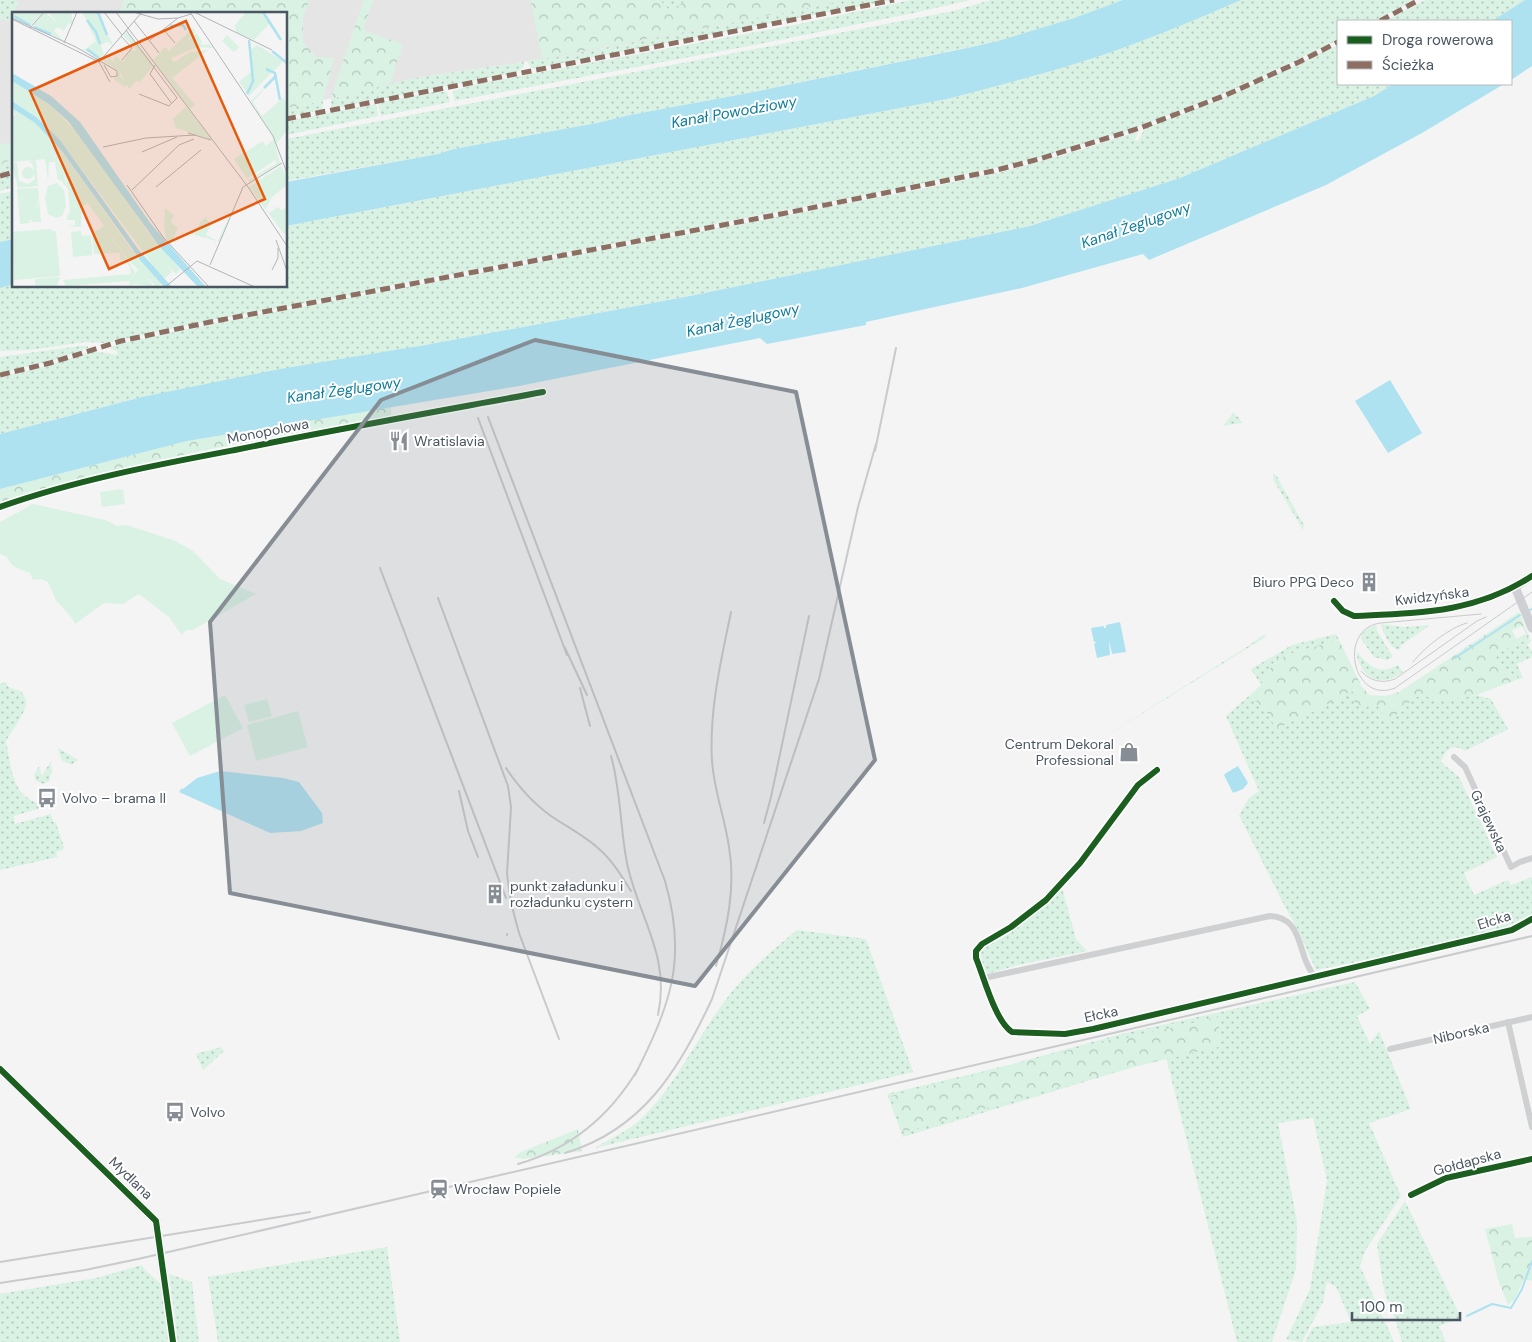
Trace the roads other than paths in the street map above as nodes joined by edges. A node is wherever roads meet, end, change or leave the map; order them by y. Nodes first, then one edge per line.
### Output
1 (543, 392) dead end
2 (0, 507) edge
3 (1532, 576) edge
4 (1515, 587) junction
5 (1334, 601) dead end
6 (1532, 628) edge
7 (1454, 756) dead end
8 (1156, 770) dead end
9 (1532, 858) edge
10 (1532, 919) edge
11 (1314, 977) junction
12 (984, 978) junction
13 (1532, 1017) edge
14 (1508, 1022) junction
15 (1390, 1049) dead end
16 (0, 1069) edge
17 (1532, 1127) edge
18 (1532, 1159) edge
19 (1411, 1195) dead end
20 (172, 1342) edge

1 - 2 street, Monopolowa
3 - 4 street, Kwidzyńska
4 - 5 street, Kwidzyńska
4 - 6 street
7 - 9 street, Grajewska
8 - 12 street, Ełcka
10 - 11 street, Ełcka
11 - 12 street, Ełcka
11 - 12 street
13 - 14 street, Niborska
14 - 15 street, Niborska
14 - 17 street
16 - 20 street, Mydlana
18 - 19 street, Gołdapska

